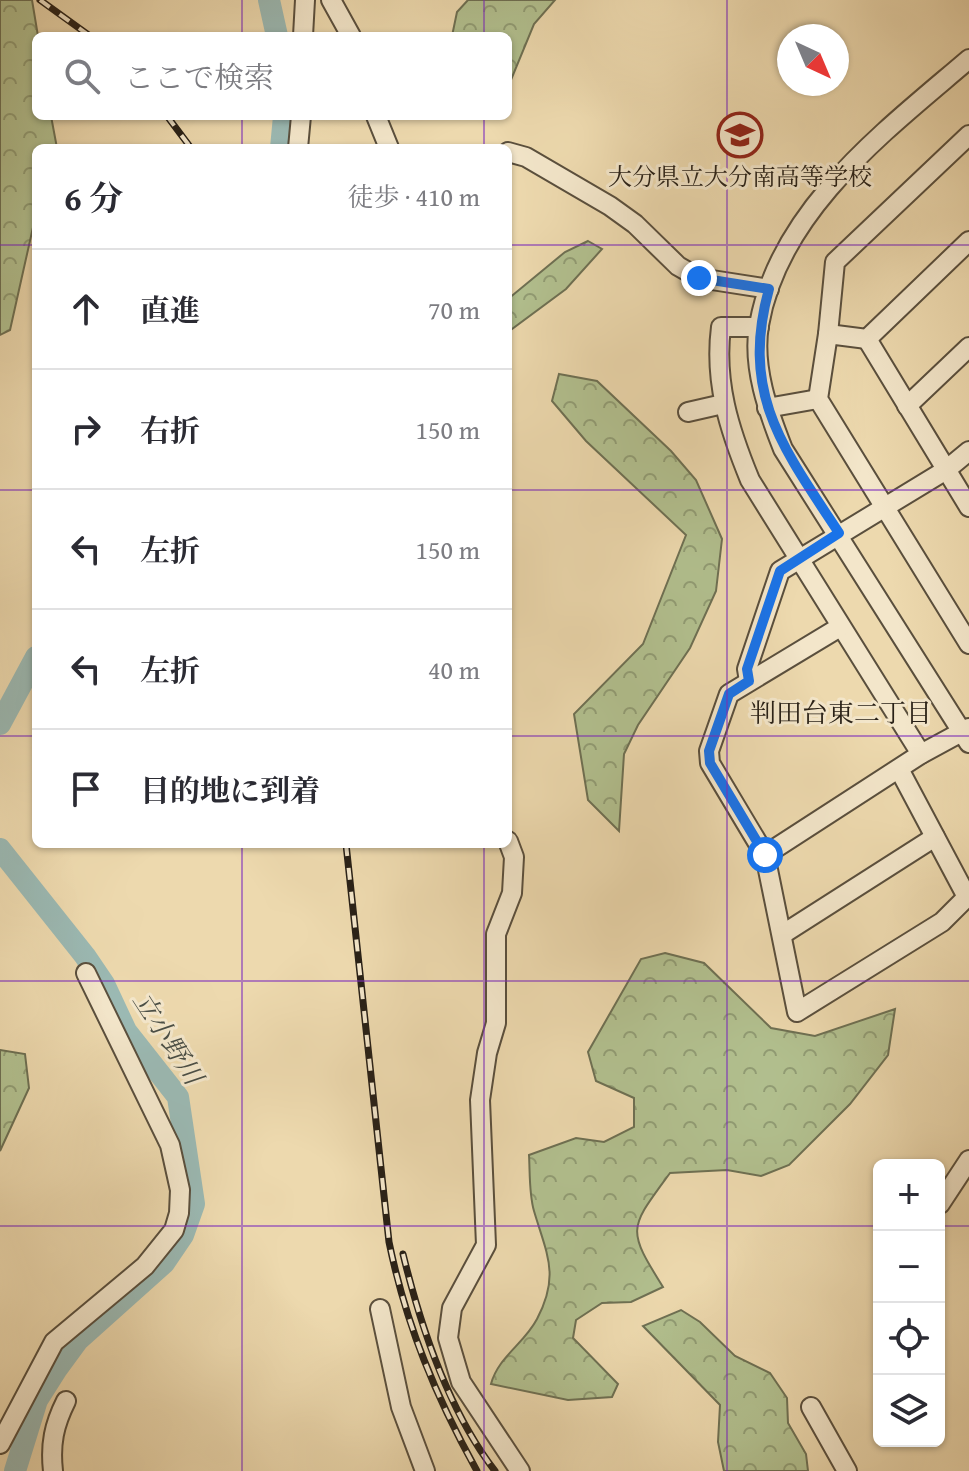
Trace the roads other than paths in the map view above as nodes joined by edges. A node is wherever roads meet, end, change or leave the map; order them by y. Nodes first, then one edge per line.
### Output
1 (305, 0) edge
2 (331, 0) edge
3 (303, 32) edge
4 (349, 32) edge
5 (969, 59) edge
6 (301, 120) edge
7 (378, 120) edge
8 (298, 144) edge
9 (387, 144) edge
10 (965, 147) edge
11 (512, 153) edge
12 (969, 241) edge
13 (769, 289) junction
14 (759, 327) junction
15 (828, 334) junction
16 (867, 339) junction
17 (969, 347) edge
18 (818, 399) junction
19 (723, 404) junction
20 (907, 406) junction
21 (767, 408) junction
22 (688, 412) dead end
23 (969, 451) edge
24 (946, 470) junction
25 (883, 507) junction
26 (969, 507) edge
27 (839, 533) junction
28 (801, 559) junction
29 (840, 627) junction
30 (969, 644) edge
31 (749, 681) junction
32 (967, 734) edge
33 (921, 754) junction
34 (899, 769) junction
35 (935, 837) junction
36 (511, 848) edge
37 (765, 855) junction
38 (783, 934) junction
39 (86, 973) dead end
40 (969, 1160) edge
41 (945, 1196) edge
42 (380, 1309) dead end
43 (66, 1401) dead end
44 (811, 1407) dead end
45 (0, 1444) edge
46 (53, 1471) edge
47 (425, 1471) edge
48 (520, 1471) edge
49 (847, 1471) edge

1 - 3 street
2 - 4 street
5 - 13 street
6 - 8 street
7 - 9 street
10 - 15 street
11 - 13 street
12 - 16 street
13 - 14 street
14 - 19 street
14 - 21 street
15 - 16 street
15 - 18 street
16 - 20 street
17 - 20 street
18 - 21 street
18 - 25 street
19 - 22 street
19 - 28 street
20 - 24 street
21 - 27 street
23 - 24 street
24 - 25 street
24 - 26 street
25 - 27 street
25 - 30 street
27 - 28 street
27 - 32 street
28 - 29 street
28 - 31 street
29 - 31 street
29 - 33 street
31 - 37 street
32 - 33 street
33 - 34 street
34 - 35 street
34 - 37 street
35 - 38 street
35 - 38 street
36 - 48 street
37 - 38 street
39 - 45 street
40 - 41 street
42 - 47 street
43 - 46 street
44 - 49 street

